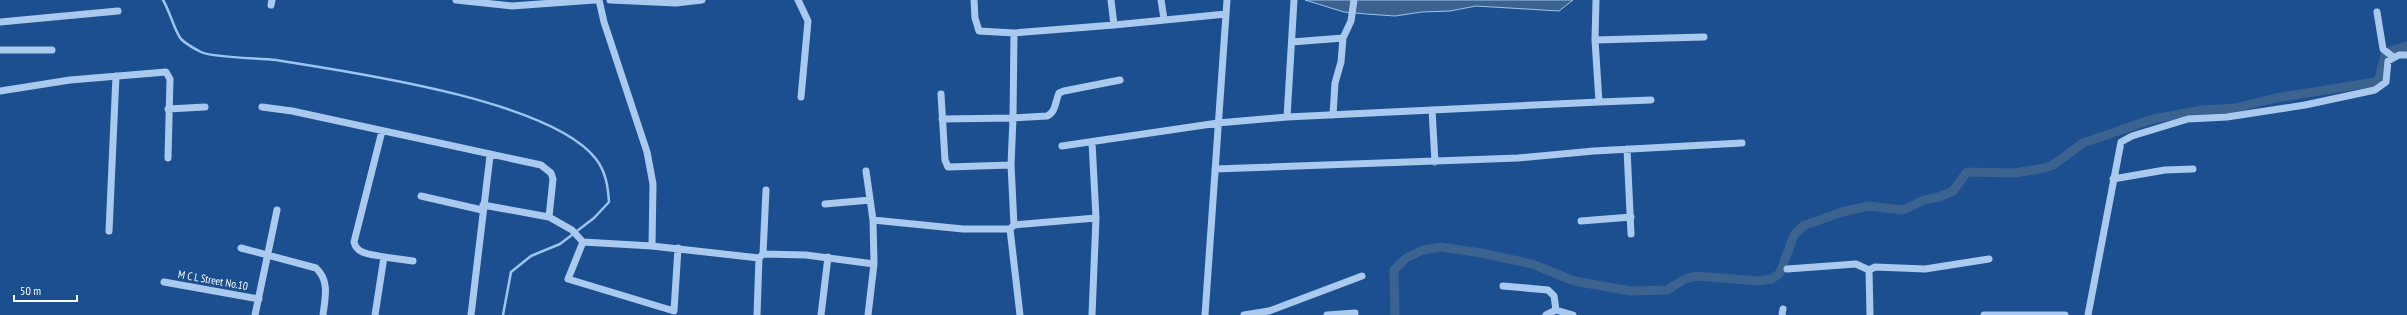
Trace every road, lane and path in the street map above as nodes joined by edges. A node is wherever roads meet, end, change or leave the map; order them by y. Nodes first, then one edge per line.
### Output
1 (456, 0) edge
2 (595, 0) edge
3 (599, 0) edge
4 (610, 0) edge
5 (702, 0) edge
6 (798, 0) edge
7 (974, 0) edge
8 (1111, 0) edge
9 (1161, 0) edge
10 (1227, 0) edge
11 (1294, 0) edge
12 (1354, 0) edge
13 (1596, 0) edge
14 (118, 11) dead end
15 (2377, 12) dead end
16 (1226, 14) junction
17 (1164, 19) junction
18 (0, 22) edge
19 (1114, 25) junction
20 (1014, 32) junction
21 (1704, 37) dead end
22 (1343, 38) junction
23 (1595, 40) junction
24 (1292, 42) junction
25 (0, 50) edge
26 (52, 50) dead end
27 (2407, 55) edge
28 (2393, 57) junction
29 (116, 76) junction
30 (1120, 80) dead end
31 (0, 91) edge
32 (940, 94) dead end
33 (801, 96) dead end
34 (1650, 100) dead end
35 (1598, 102) junction
36 (205, 107) dead end
37 (262, 107) dead end
38 (168, 109) junction
39 (1432, 110) junction
40 (1333, 115) junction
41 (1287, 117) junction
42 (1013, 118) junction
43 (942, 119) junction
44 (1218, 123) junction
45 (382, 131) junction
46 (1092, 142) junction
47 (1742, 143) dead end
48 (1062, 146) dead end
49 (1628, 149) junction
50 (490, 156) junction
51 (168, 158) dead end
52 (1435, 162) junction
53 (1011, 164) junction
54 (1215, 169) junction
55 (2193, 169) dead end
56 (866, 171) dead end
57 (2113, 179) junction
58 (766, 190) dead end
59 (421, 196) dead end
60 (870, 200) junction
61 (825, 204) dead end
62 (482, 208) junction
63 (277, 210) dead end
64 (1630, 217) junction
65 (549, 218) junction
66 (1096, 218) junction
67 (873, 220) junction
68 (1581, 221) dead end
69 (1012, 227) junction
70 (110, 231) dead end
71 (1631, 234) dead end
72 (582, 241) junction
73 (652, 246) junction
74 (241, 248) dead end
75 (678, 248) junction
76 (269, 255) junction
77 (761, 256) junction
78 (384, 257) junction
79 (828, 257) junction
80 (1989, 259) dead end
81 (413, 261) dead end
82 (874, 264) junction
83 (1787, 269) dead end
84 (1869, 270) junction
85 (1362, 276) dead end
86 (164, 282) dead end
87 (1503, 286) dead end
88 (259, 299) junction
89 (1556, 310) junction
90 (1355, 312) dead end
91 (674, 313) edge
92 (1270, 313) edge
93 (255, 315) edge
94 (323, 315) edge
95 (374, 315) edge
96 (471, 315) edge
97 (757, 315) edge
98 (821, 315) edge
99 (868, 315) edge
100 (1020, 315) edge
101 (1092, 315) edge
102 (1205, 315) edge
103 (1244, 315) edge
104 (1327, 315) edge
105 (1546, 315) edge
106 (1573, 315) edge
107 (1870, 315) edge
108 (1984, 315) edge
109 (2065, 315) edge
110 (2088, 315) edge

1 - 2 street
3 - 73 street
4 - 5 street
6 - 33 street
7 - 20 street
8 - 19 street
9 - 17 street
10 - 16 street
11 - 24 street
12 - 22 street
13 - 23 street
14 - 18 street
15 - 28 street
16 - 17 street
16 - 44 street
17 - 19 street
19 - 20 street
20 - 42 street
21 - 23 street
22 - 24 street
22 - 40 street
23 - 35 street
24 - 41 street
25 - 26 street
27 - 28 street
28 - 57 street
29 - 31 street
29 - 38 street
29 - 70 street
30 - 42 street
32 - 43 street
34 - 35 street
35 - 39 street
36 - 38 street
37 - 45 street
38 - 51 street
39 - 40 street
39 - 52 street
40 - 41 street
41 - 44 street
42 - 43 street
42 - 53 street
43 - 53 street
44 - 46 street
44 - 54 street
45 - 50 street
45 - 78 street
46 - 48 street
46 - 66 street
47 - 49 street
49 - 52 street
49 - 64 street
50 - 62 street
50 - 65 street
52 - 54 street
53 - 69 street
54 - 102 street
55 - 57 street
56 - 60 street
57 - 110 street
58 - 77 street
59 - 62 street
60 - 61 street
60 - 67 street
62 - 65 street
62 - 96 street
63 - 76 street
64 - 68 street
64 - 71 street
65 - 72 street
66 - 69 street
66 - 101 street
67 - 69 street
67 - 82 street
69 - 100 street
72 - 73 street
72 - 91 street
73 - 75 street
74 - 76 street
75 - 77 street
75 - 91 street
76 - 88 street
76 - 94 street
77 - 79 street
77 - 97 street
78 - 81 street
78 - 95 street
79 - 82 street
79 - 98 street
80 - 84 street
82 - 99 street
83 - 84 street
84 - 107 street
85 - 92 street
86 - 88 street, M C L Street No.10
87 - 89 street
88 - 93 street
89 - 105 street
89 - 106 street
90 - 104 street
92 - 103 street
108 - 109 street

